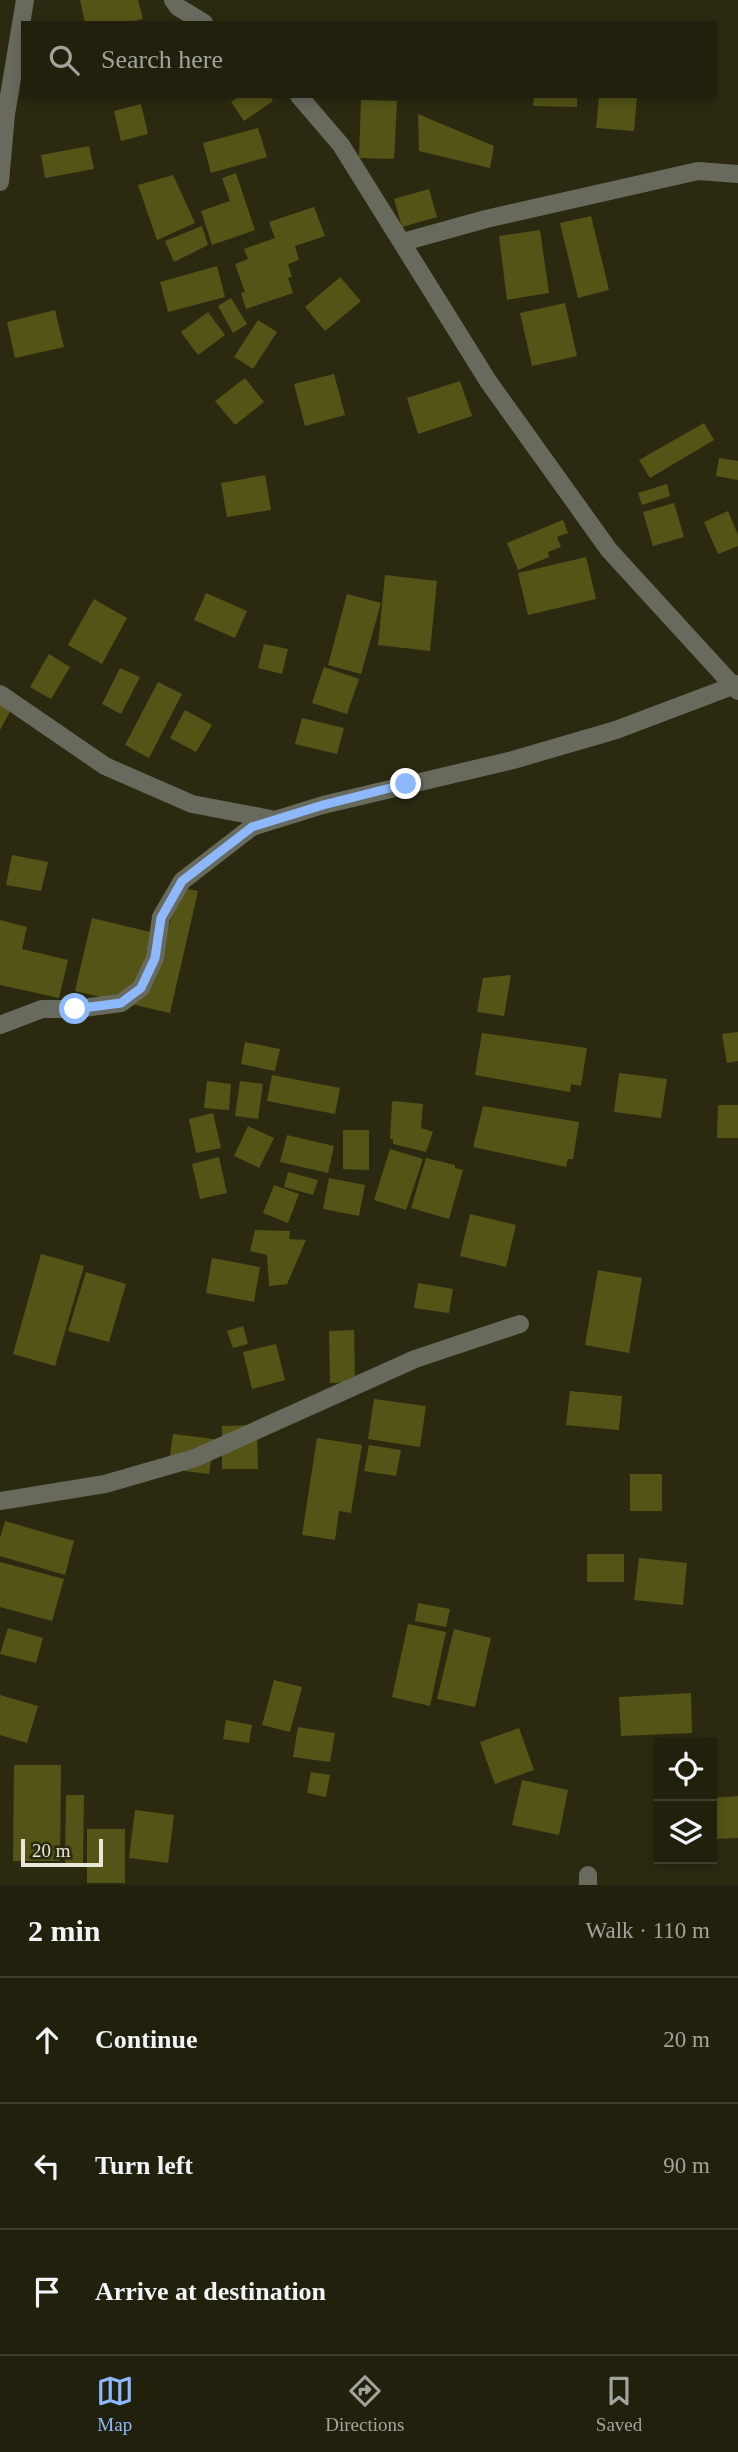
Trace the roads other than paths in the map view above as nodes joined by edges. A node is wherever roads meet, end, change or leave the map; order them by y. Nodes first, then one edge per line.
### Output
1 (25, 0) edge
2 (173, 0) edge
3 (22, 21) edge
4 (201, 21) edge
5 (21, 24) edge
6 (301, 98) edge
7 (738, 174) edge
8 (0, 182) edge
9 (403, 242) junction
10 (737, 687) edge
11 (0, 694) edge
12 (275, 820) junction
13 (0, 1025) edge
14 (520, 1324) dead end
15 (0, 1501) edge

1 - 3 street
2 - 4 street
5 - 8 street
6 - 9 street
7 - 9 street
9 - 10 street
10 - 12 street
11 - 12 street
12 - 13 street
14 - 15 street

